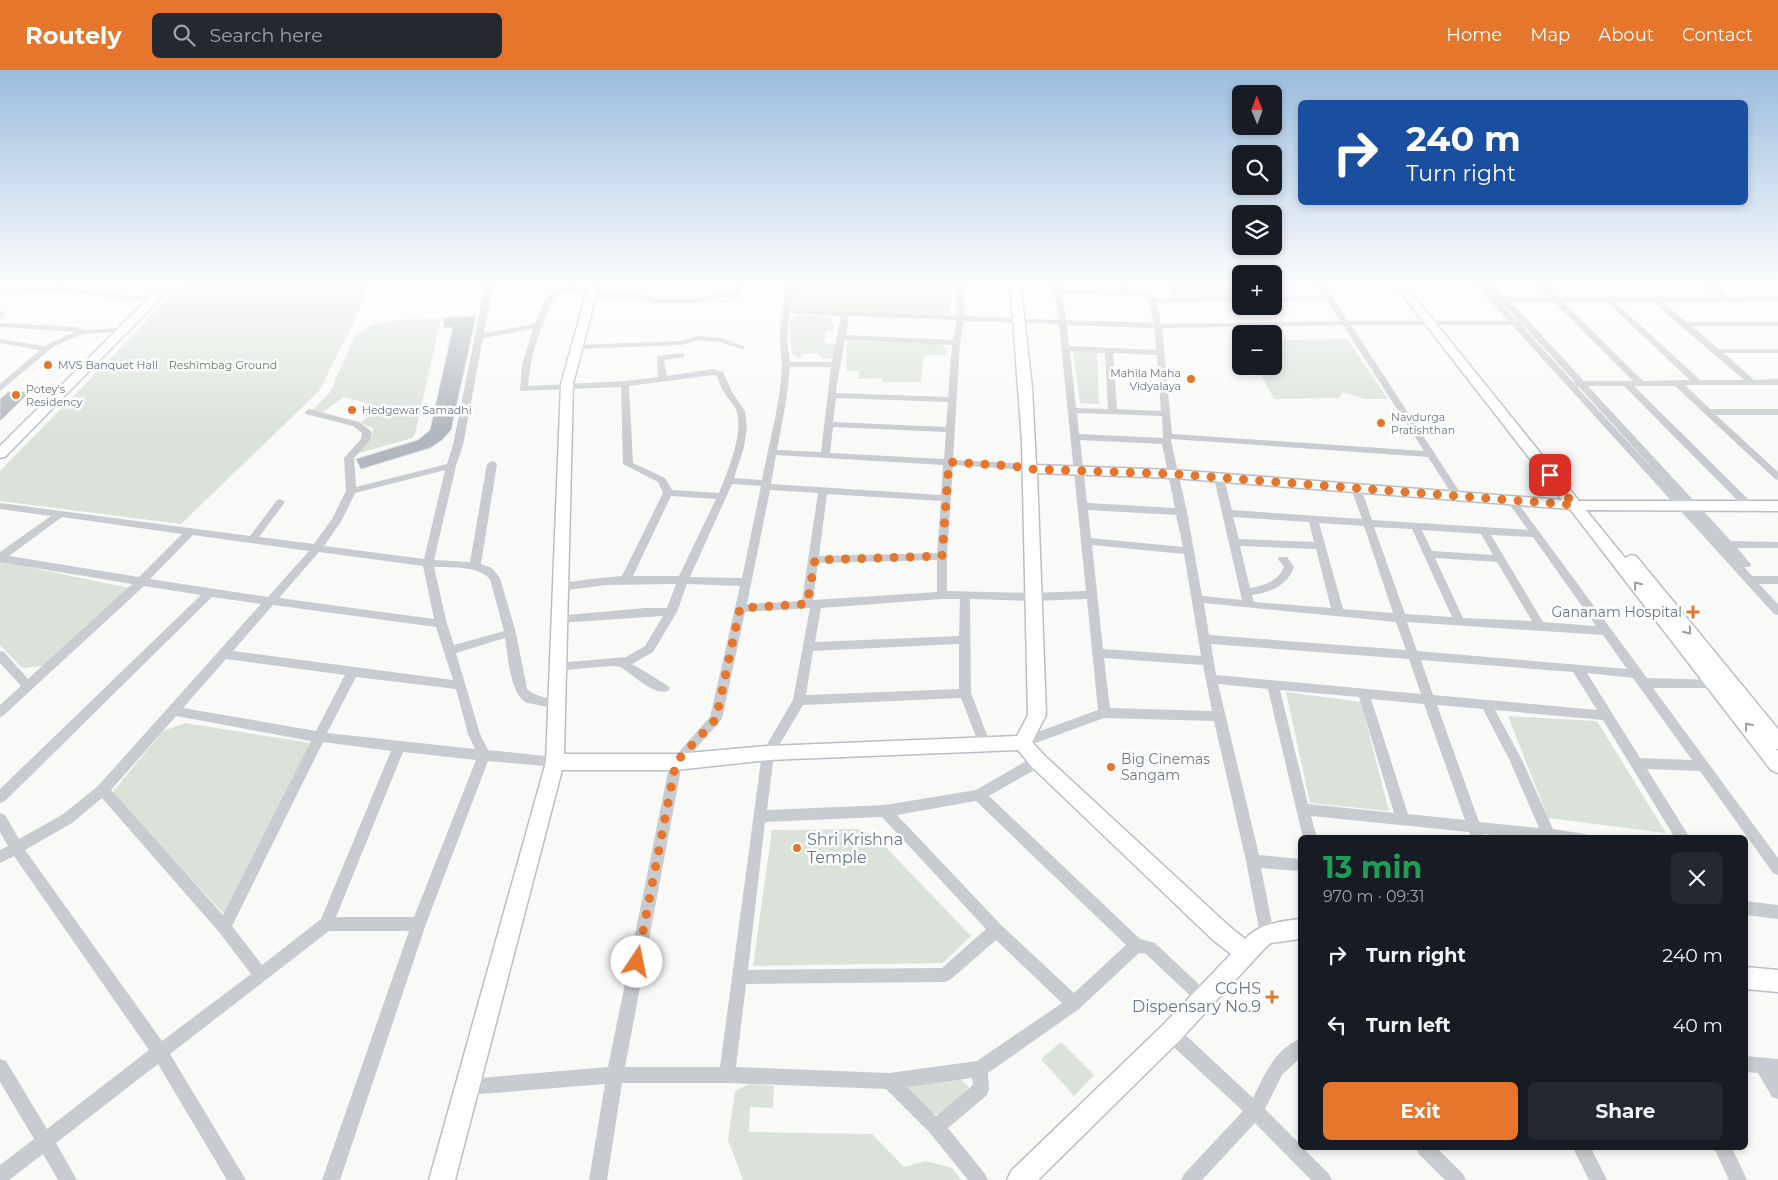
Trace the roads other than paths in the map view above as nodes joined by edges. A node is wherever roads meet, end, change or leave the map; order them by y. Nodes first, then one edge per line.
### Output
1 (81, 332) joint
2 (85, 332) edge
3 (117, 332) edge
4 (117, 332) edge
5 (479, 332) edge
6 (503, 332) edge
7 (535, 332) edge
8 (580, 332) edge
9 (784, 332) edge
10 (843, 332) edge
11 (958, 332) edge
12 (1021, 332) edge
13 (1064, 332) edge
14 (1158, 332) edge
15 (1350, 332) edge
16 (1443, 332) edge
17 (1523, 332) edge
18 (1534, 332) edge
19 (1588, 332) edge
20 (1643, 332) edge
21 (1693, 332) edge
22 (478, 336) junction
23 (842, 337) junction
24 (0, 341) edge
25 (956, 343) junction
26 (576, 347) junction
27 (742, 347) dead end
28 (44, 348) junction
29 (1065, 348) junction
30 (1110, 351) junction
31 (1716, 351) junction
32 (1778, 351) edge
33 (1160, 353) junction
34 (681, 355) dead end
35 (835, 364) junction
36 (786, 365) junction
37 (663, 379) junction
38 (1752, 382) junction
39 (1778, 382) edge
40 (1698, 383) junction
41 (625, 384) junction
42 (1570, 384) junction
43 (1581, 384) junction
44 (1627, 384) junction
45 (1641, 384) junction
46 (1678, 384) junction
47 (567, 387) junction
48 (0, 388) edge
49 (832, 395) junction
50 (952, 400) junction
51 (1071, 410) junction
52 (309, 412) dead end
53 (1113, 412) junction
54 (1708, 412) junction
55 (1778, 412) edge
56 (1166, 414) junction
57 (829, 424) junction
58 (950, 430) junction
59 (1074, 437) junction
60 (1167, 439) junction
61 (0, 443) edge
62 (772, 452) junction
63 (0, 454) edge
64 (825, 454) junction
65 (1431, 454) junction
66 (949, 462) junction
67 (492, 464) dead end
68 (451, 466) junction
69 (1029, 469) junction
70 (1077, 470) junction
71 (1174, 474) junction
72 (1778, 477) edge
73 (1219, 478) junction
74 (727, 482) junction
75 (765, 485) junction
76 (1356, 488) junction
77 (351, 491) junction
78 (823, 491) junction
79 (668, 493) junction
80 (722, 496) junction
81 (1458, 497) junction
82 (946, 498) junction
83 (1512, 501) junction
84 (280, 502) dead end
85 (1581, 505) junction
86 (1081, 506) junction
87 (1688, 506) junction
88 (1749, 506) junction
89 (1778, 506) edge
90 (2, 508) edge
91 (1182, 512) junction
92 (1228, 512) junction
93 (59, 515) junction
94 (1312, 518) junction
95 (1368, 521) junction
96 (1415, 525) junction
97 (1484, 531) junction
98 (190, 532) junction
99 (1536, 534) junction
100 (252, 540) junction
101 (1085, 541) junction
102 (1234, 542) junction
103 (1723, 544) junction
104 (1778, 544) edge
105 (1320, 546) junction
106 (317, 548) junction
107 (1189, 551) junction
108 (1429, 554) junction
109 (942, 556) junction
110 (0, 558) edge
111 (1501, 559) junction
112 (815, 560) junction
113 (1283, 560) dead end
114 (428, 563) junction
115 (475, 566) junction
116 (627, 578) junction
117 (683, 580) junction
118 (1756, 580) junction
119 (1778, 580) edge
120 (141, 582) junction
121 (746, 582) junction
122 (560, 587) junction
123 (1246, 592) junction
124 (210, 593) junction
125 (942, 595) junction
126 (1091, 595) junction
127 (964, 596) junction
128 (1033, 597) junction
129 (1198, 599) junction
130 (1778, 599) edge
131 (271, 602) junction
132 (812, 604) junction
133 (1249, 605) junction
134 (740, 608) junction
135 (1778, 611) edge
136 (671, 612) junction
137 (1338, 613) junction
138 (1400, 618) junction
139 (560, 619) junction
140 (1459, 621) junction
141 (441, 624) junction
142 (1540, 626) junction
143 (1606, 631) junction
144 (510, 633) junction
145 (1205, 638) junction
146 (964, 640) junction
147 (807, 647) junction
148 (449, 651) junction
149 (224, 654) junction
150 (1098, 654) junction
151 (0, 655) edge
152 (1413, 655) junction
153 (1208, 661) junction
154 (621, 662) junction
155 (558, 667) junction
156 (1577, 668) junction
157 (353, 672) junction
158 (1640, 678) junction
159 (1211, 679) junction
160 (1714, 683) junction
161 (461, 685) junction
162 (1272, 685) junction
163 (28, 686) junction
164 (664, 688) dead end
165 (965, 694) junction
166 (1364, 694) junction
167 (1428, 698) junction
168 (799, 700) junction
169 (558, 704) junction
170 (1487, 706) junction
171 (173, 711) junction
172 (0, 712) edge
173 (1104, 713) junction
174 (1220, 716) junction
175 (1607, 716) junction
176 (319, 737) junction
177 (1778, 742) edge
178 (984, 743) junction
179 (1022, 743) junction
180 (399, 747) junction
181 (768, 753) junction
182 (484, 755) junction
183 (1038, 761) junction
184 (555, 762) junction
185 (676, 762) junction
186 (1636, 763) junction
187 (1778, 765) edge
188 (1704, 766) junction
189 (103, 790) junction
190 (979, 795) junction
191 (0, 797) edge
192 (1303, 809) junction
193 (886, 812) junction
194 (759, 816) junction
195 (0, 819) edge
196 (1403, 820) junction
197 (1476, 832) edge
198 (1548, 834) junction
199 (1309, 835) edge
200 (1556, 835) edge
201 (1681, 835) edge
202 (16, 848) junction
203 (0, 857) edge
204 (1253, 861) junction
205 (1298, 865) edge
206 (1778, 869) edge
207 (1748, 908) edge
208 (1778, 912) edge
209 (326, 924) junction
210 (419, 924) junction
211 (224, 927) junction
212 (996, 930) junction
213 (1298, 930) edge
214 (1267, 934) junction
215 (1136, 945) junction
216 (1245, 952) junction
217 (261, 975) junction
218 (740, 977) junction
219 (1748, 978) edge
220 (1778, 981) edge
221 (1203, 998) junction
222 (1074, 1004) junction
223 (1171, 1033) junction
224 (1298, 1049) edge
225 (160, 1052) junction
226 (1748, 1064) edge
227 (1770, 1066) edge
228 (0, 1068) edge
229 (980, 1069) junction
230 (615, 1075) junction
231 (727, 1075) junction
232 (889, 1081) junction
233 (468, 1087) junction
234 (1778, 1091) edge
235 (1255, 1111) junction
236 (936, 1127) junction
237 (44, 1140) junction
238 (1427, 1150) edge
239 (1583, 1150) edge
240 (1724, 1150) edge
241 (0, 1176) edge
242 (68, 1180) edge
243 (237, 1180) edge
244 (331, 1180) edge
245 (442, 1180) edge
246 (598, 1180) edge
247 (979, 1180) edge
248 (1020, 1180) edge
249 (1190, 1180) edge
250 (1322, 1180) edge
251 (1458, 1180) edge
252 (1598, 1180) edge
253 (1738, 1180) edge

1 - 2 street
1 - 28 street
3 - 61 street
4 - 63 street
5 - 22 street
6 - 22 street
7 - 47 street
8 - 26 street
9 - 36 street
10 - 23 street
11 - 25 street
12 - 69 street
13 - 29 street
14 - 33 street
15 - 65 street
16 - 85 street
17 - 42 street
18 - 43 street
19 - 45 street
20 - 40 street
21 - 31 street
22 - 68 street
23 - 25 street
23 - 35 street
24 - 28 street
25 - 50 street
26 - 27 street
26 - 47 street
28 - 48 street
29 - 30 street
29 - 51 street
30 - 33 street
30 - 53 street
31 - 32 street
31 - 38 street
33 - 56 street
34 - 37 street
35 - 36 street
35 - 49 street
36 - 62 street
37 - 41 street
37 - 74 street
38 - 39 street
38 - 40 street
40 - 46 street
41 - 47 street
41 - 79 street
42 - 43 street
42 - 87 street
43 - 44 street
43 - 87 street
44 - 45 street
44 - 88 street
45 - 46 street
46 - 54 street
47 - 122 street
49 - 50 street
49 - 57 street
50 - 58 street
51 - 53 street
51 - 59 street
52 - 77 street
53 - 56 street
54 - 55 street
54 - 72 street
56 - 60 street
57 - 58 street
57 - 64 street
58 - 66 street
59 - 60 street
59 - 70 street
60 - 65 street
60 - 71 street
62 - 64 street
62 - 75 street
64 - 66 street
65 - 81 street
66 - 69 street
66 - 82 street
67 - 115 street
68 - 77 street
68 - 114 street
69 - 70 street
69 - 128 street
70 - 71 street
70 - 86 street
71 - 73 street
71 - 91 street
73 - 76 street
73 - 92 street
74 - 75 street
74 - 80 street
75 - 78 street
75 - 121 street
76 - 81 street
76 - 95 street
77 - 106 street
78 - 82 street
78 - 112 street
79 - 80 street
79 - 116 street
80 - 117 street
81 - 83 street
82 - 109 street
83 - 85 street
83 - 99 street
84 - 100 street
85 - 87 street
160 -> 85 street
85 -> 177 street
86 - 91 street
86 - 101 street
87 - 88 street
87 - 103 street
88 - 89 street
90 - 93 street
91 - 107 street
92 - 94 street
92 - 102 street
93 - 98 street
93 - 110 street
94 - 95 street
94 - 105 street
95 - 96 street
95 - 138 street
96 - 97 street
96 - 108 street
97 - 99 street
97 - 111 street
98 - 100 street
98 - 120 street
99 - 143 street
100 - 106 street
101 - 107 street
101 - 126 street
102 - 105 street
102 - 123 street
103 - 104 street
103 - 118 street
105 - 137 street
106 - 114 street
106 - 131 street
107 - 129 street
108 - 111 street
108 - 140 street
109 - 112 street
109 - 125 street
110 - 120 street
111 - 142 street
112 - 132 street
113 - 123 street
114 - 115 street
114 - 141 street
115 - 144 street
116 - 117 street
116 - 122 street
117 - 121 street
117 - 136 street
118 - 119 street
118 - 130 street
118 - 135 street
120 - 124 street
120 - 163 street
121 - 134 street
122 - 139 street
123 - 133 street
124 - 131 street
124 - 191 street
125 - 127 street
125 - 132 street
126 - 128 street
126 - 150 street
127 - 128 street
127 - 146 street
128 - 179 street
129 - 133 street
129 - 145 street
131 - 141 street
131 - 149 street
132 - 134 street
132 - 147 street
133 - 137 street
134 - 185 street
136 - 139 street
136 - 154 street
137 - 138 street
138 - 140 street
138 - 152 street
139 - 155 street
140 - 142 street
141 - 148 street
142 - 143 street
143 - 158 street
144 - 148 street
144 - 169 street
145 - 152 street
145 - 153 street
146 - 147 street
146 - 165 street
147 - 168 street
148 - 161 street
149 - 157 street
149 - 171 street
150 - 153 street
150 - 173 street
151 - 163 street
152 - 156 street
152 - 167 street
153 - 159 street
154 - 155 street
154 - 164 street
155 - 169 street
156 - 158 street
156 - 175 street
157 - 161 street
157 - 176 street
158 - 160 street
158 - 188 street
159 - 162 street
159 - 174 street
187 -> 160 street
161 - 182 street
162 - 166 street
162 - 192 street
163 - 172 street
165 - 168 street
165 - 178 street
166 - 167 street
166 - 196 street
167 - 170 street
167 - 197 street
168 - 181 street
169 - 184 street
170 - 175 street
170 - 198 street
171 - 176 street
171 - 189 street
173 - 174 street
173 - 179 street
174 - 204 street
175 - 186 street
176 - 180 street
176 - 211 street
178 - 179 street
178 - 181 street
179 - 183 street
180 - 182 street
180 - 209 street
181 - 185 street
181 - 194 street
182 - 184 street
182 - 210 street
183 - 190 street
183 - 216 street
184 - 185 street
184 - 233 street
185 - 230 street
186 - 188 street
186 - 201 street
188 - 206 street
189 - 202 street
189 - 211 street
190 - 193 street
190 - 215 street
192 - 196 street
192 - 199 street
193 - 194 street
193 - 212 street
194 - 218 street
195 - 202 street
196 - 197 street
197 - 198 street
198 - 200 street
202 - 203 street
202 - 225 street
204 - 205 street
204 - 214 street
207 - 208 street
209 - 210 street
209 - 217 street
210 - 244 street
211 - 217 street
212 - 218 street
212 - 222 street
213 - 214 street
214 - 216 street
215 - 221 street
215 - 222 street
216 - 221 street
217 - 225 street
218 - 231 street
219 - 220 street
221 - 223 street
222 - 229 street
223 - 235 street
223 - 248 street
224 - 235 street
225 - 237 street
225 - 243 street
226 - 227 street
227 - 234 street
228 - 237 street
229 - 232 street
229 - 236 street
230 - 231 street
230 - 233 street
230 - 246 street
231 - 232 street
232 - 236 street
233 - 245 street
235 - 249 street
235 - 250 street
236 - 247 street
237 - 241 street
237 - 242 street
238 - 251 street
239 - 252 street
240 - 253 street

